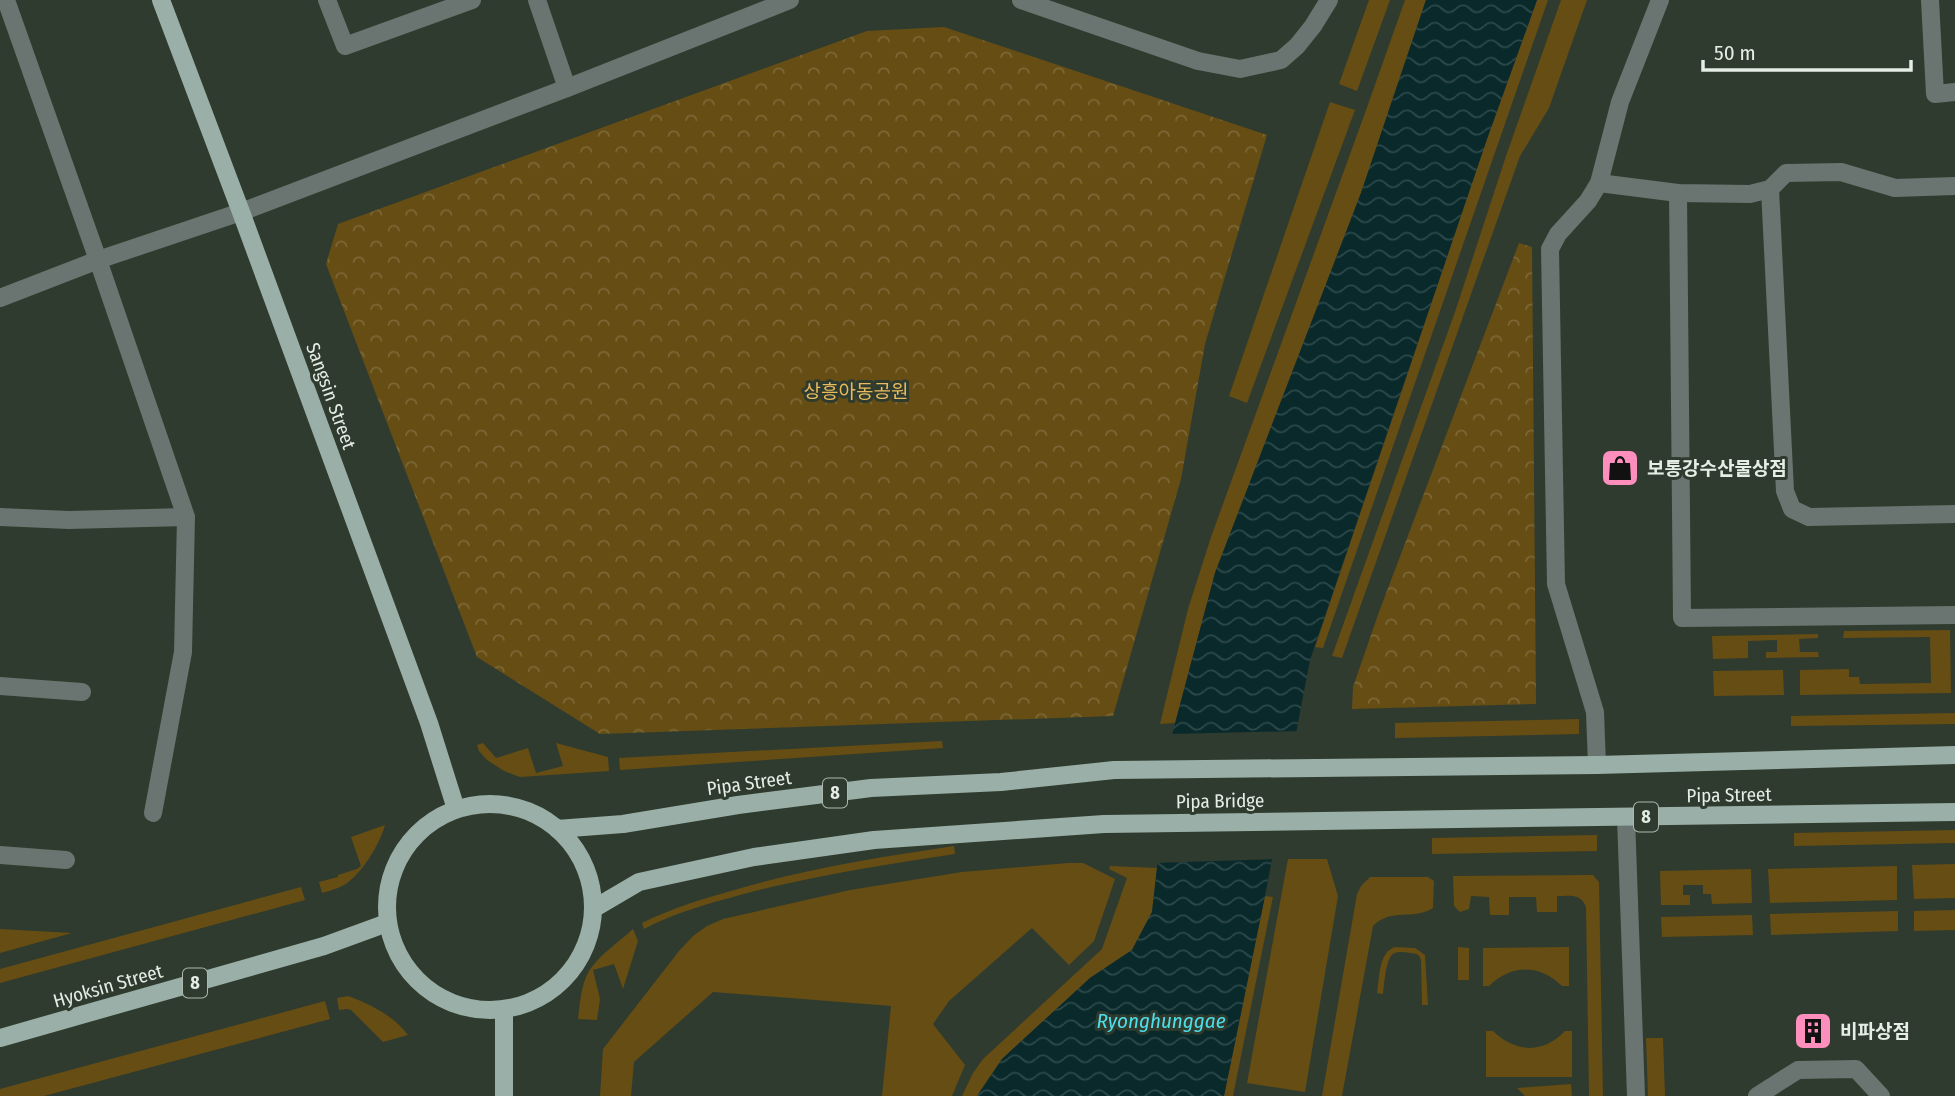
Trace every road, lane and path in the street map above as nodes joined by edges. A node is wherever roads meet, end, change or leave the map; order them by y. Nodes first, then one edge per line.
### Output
1 (161, 0) edge
2 (327, 0) edge
3 (472, 0) edge
4 (537, 0) edge
5 (790, 0) edge
6 (1021, 0) edge
7 (1329, 0) edge
8 (1660, 0) edge
9 (1930, 0) edge
10 (5, 6) edge
11 (568, 88) junction
12 (1955, 92) edge
13 (1599, 183) junction
14 (1955, 186) edge
15 (1770, 189) junction
16 (1678, 192) junction
17 (242, 212) junction
18 (98, 260) junction
19 (0, 298) edge
20 (1955, 514) edge
21 (0, 517) edge
22 (186, 517) junction
23 (1955, 615) edge
24 (0, 686) edge
25 (82, 692) dead end
26 (1955, 755) edge
27 (1597, 765) junction
28 (1341, 768) joint
29 (1114, 771) joint
30 (456, 809) junction
31 (1955, 812) edge
32 (153, 813) dead end
33 (1626, 818) junction
34 (1337, 821) joint
35 (557, 829) junction
36 (0, 855) edge
37 (66, 860) dead end
38 (593, 909) junction
39 (387, 923) junction
40 (504, 1010) junction
41 (0, 1038) edge
42 (504, 1096) edge
43 (1636, 1096) edge
44 (1757, 1096) edge
45 (1881, 1096) edge

1 - 17 main road, Sangsin Street
2 - 3 street
4 - 11 street
5 - 11 street
6 - 7 street
8 - 13 street
9 - 12 street
10 - 18 street
11 - 17 street
13 - 16 street
13 - 27 street
14 - 15 street
15 - 16 street
15 - 20 street
16 - 23 street
17 - 18 street
17 - 30 main road, Sangsin Street
18 - 19 street
18 - 22 street
21 - 22 street
22 - 32 street
24 - 25 street
26 - 27 main road, Pipa Street / 8
27 - 28 main road, Pipa Street / 8
28 - 29 main road, Pipa Bridge / 8
29 - 35 main road, Pipa Street / 8
30 - 35 main road
30 - 39 main road
31 - 33 main road, Pipa Street / 8
33 - 34 main road, Pipa Street / 8
33 - 43 street
34 - 38 main road, Pipa Bridge / 8
35 - 38 main road
36 - 37 street
38 - 40 main road
39 - 40 main road
39 - 41 main road, Hyoksin Street / 8
40 - 42 main road
44 - 45 street

